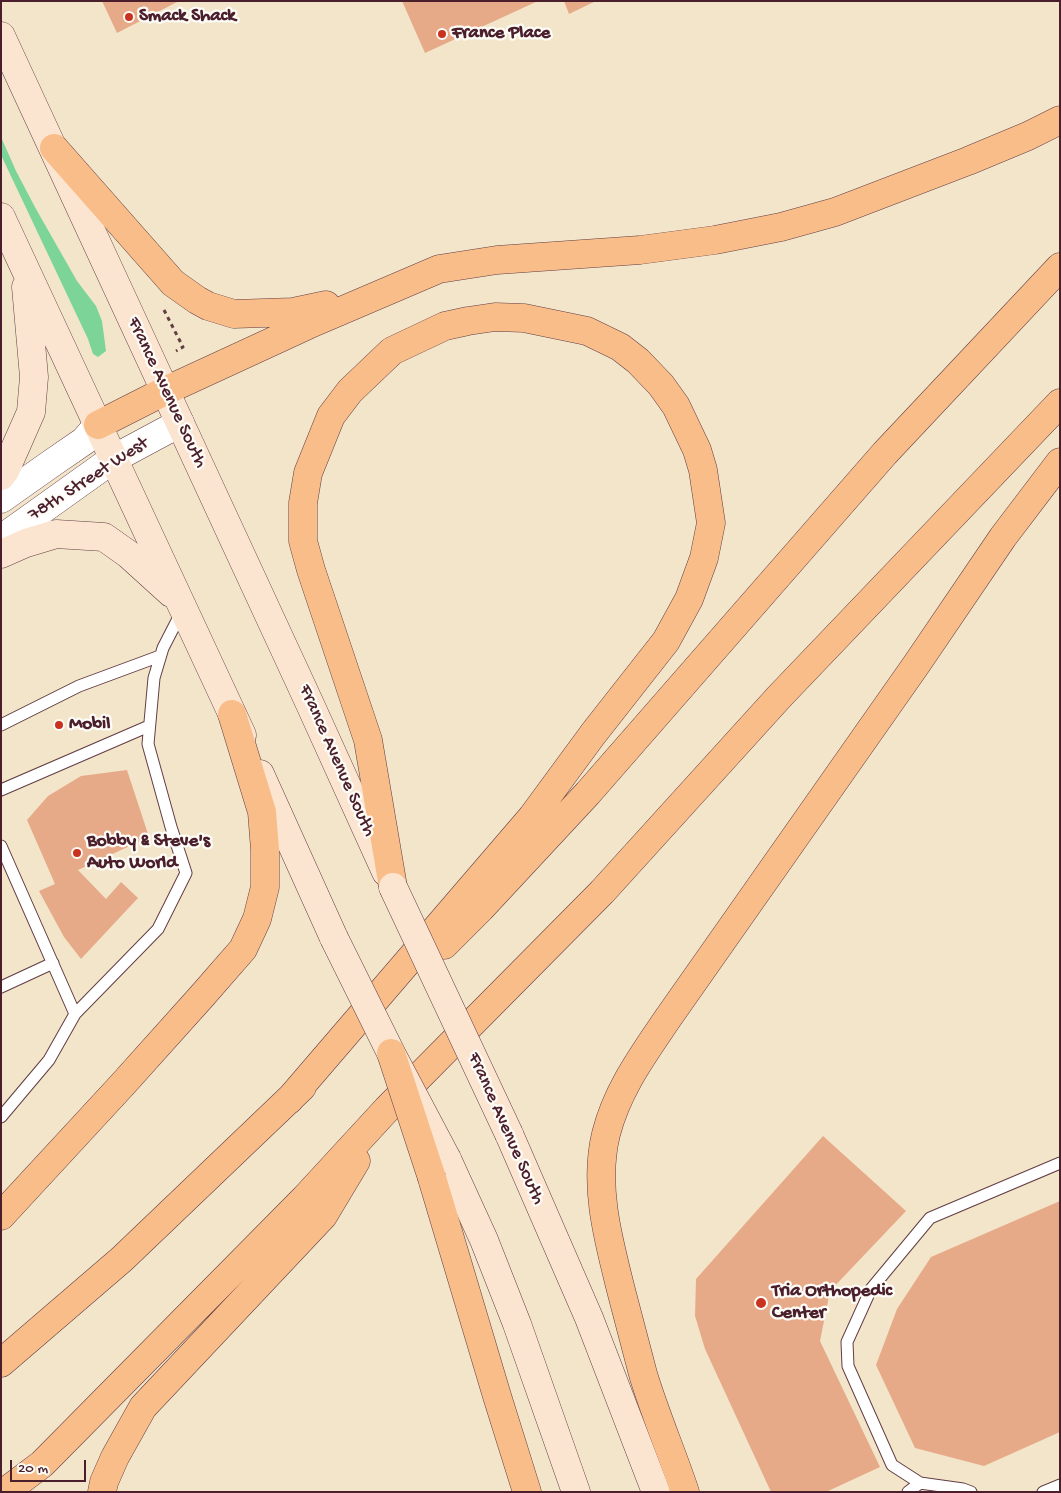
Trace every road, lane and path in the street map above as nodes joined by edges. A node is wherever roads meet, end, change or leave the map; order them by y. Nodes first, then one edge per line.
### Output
1 (1, 36) edge
2 (1060, 120) edge
3 (54, 148) junction
4 (1, 218) edge
5 (24, 266) junction
6 (1060, 267) edge
7 (384, 292) junction
8 (162, 306) dead end
9 (175, 351) dead end
10 (165, 391) junction
11 (1060, 403) edge
12 (180, 423) junction
13 (98, 425) junction
14 (114, 460) junction
15 (1060, 462) edge
16 (1, 476) edge
17 (1, 499) edge
18 (1, 540) edge
19 (1, 554) edge
20 (181, 604) junction
21 (160, 656) junction
22 (232, 714) junction
23 (1, 724) edge
24 (150, 726) junction
25 (1, 790) edge
26 (1, 846) edge
27 (393, 887) junction
28 (53, 962) junction
29 (1, 987) edge
30 (75, 1014) junction
31 (392, 1053) joint
32 (289, 1100) junction
33 (387, 1109) junction
34 (1, 1117) edge
35 (1060, 1163) edge
36 (440, 1169) junction
37 (1, 1216) edge
38 (1, 1363) edge
39 (920, 1483) junction
40 (1060, 1485) edge
41 (6, 1492) edge
42 (102, 1492) edge
43 (527, 1492) edge
44 (576, 1492) edge
45 (656, 1492) edge
46 (686, 1492) edge
47 (908, 1492) edge
48 (971, 1492) edge
49 (1043, 1492) edge

1 - 3 main road, France Avenue South
2 - 7 highway
3 - 7 highway
3 - 10 main road, France Avenue South
4 - 5 main road
5 - 13 main road
5 - 16 main road
6 - 32 highway
7 - 10 highway
8 - 9 path
10 - 12 main road, France Avenue South
10 - 13 highway
11 - 33 highway
12 - 14 street, 78th Street West
12 - 27 main road, France Avenue South
13 - 14 main road
13 - 17 street, 78th Street West
14 - 18 street, 78th Street West
14 - 20 main road
15 - 46 highway
19 - 20 main road
20 - 21 lane
20 - 22 main road
21 - 23 lane
21 - 24 lane
22 - 31 main road, bridge
22 - 37 highway
24 - 25 lane
24 - 30 lane
26 - 28 lane
27 - 32 highway
27 - 45 main road, France Avenue South, bridge
28 - 29 lane
28 - 30 lane
30 - 34 lane
31 - 36 highway, bridge
32 - 38 highway
33 - 41 highway
33 - 42 highway
35 - 39 lane
36 - 43 highway
36 - 44 main road
39 - 47 lane
39 - 48 lane
40 - 49 lane

